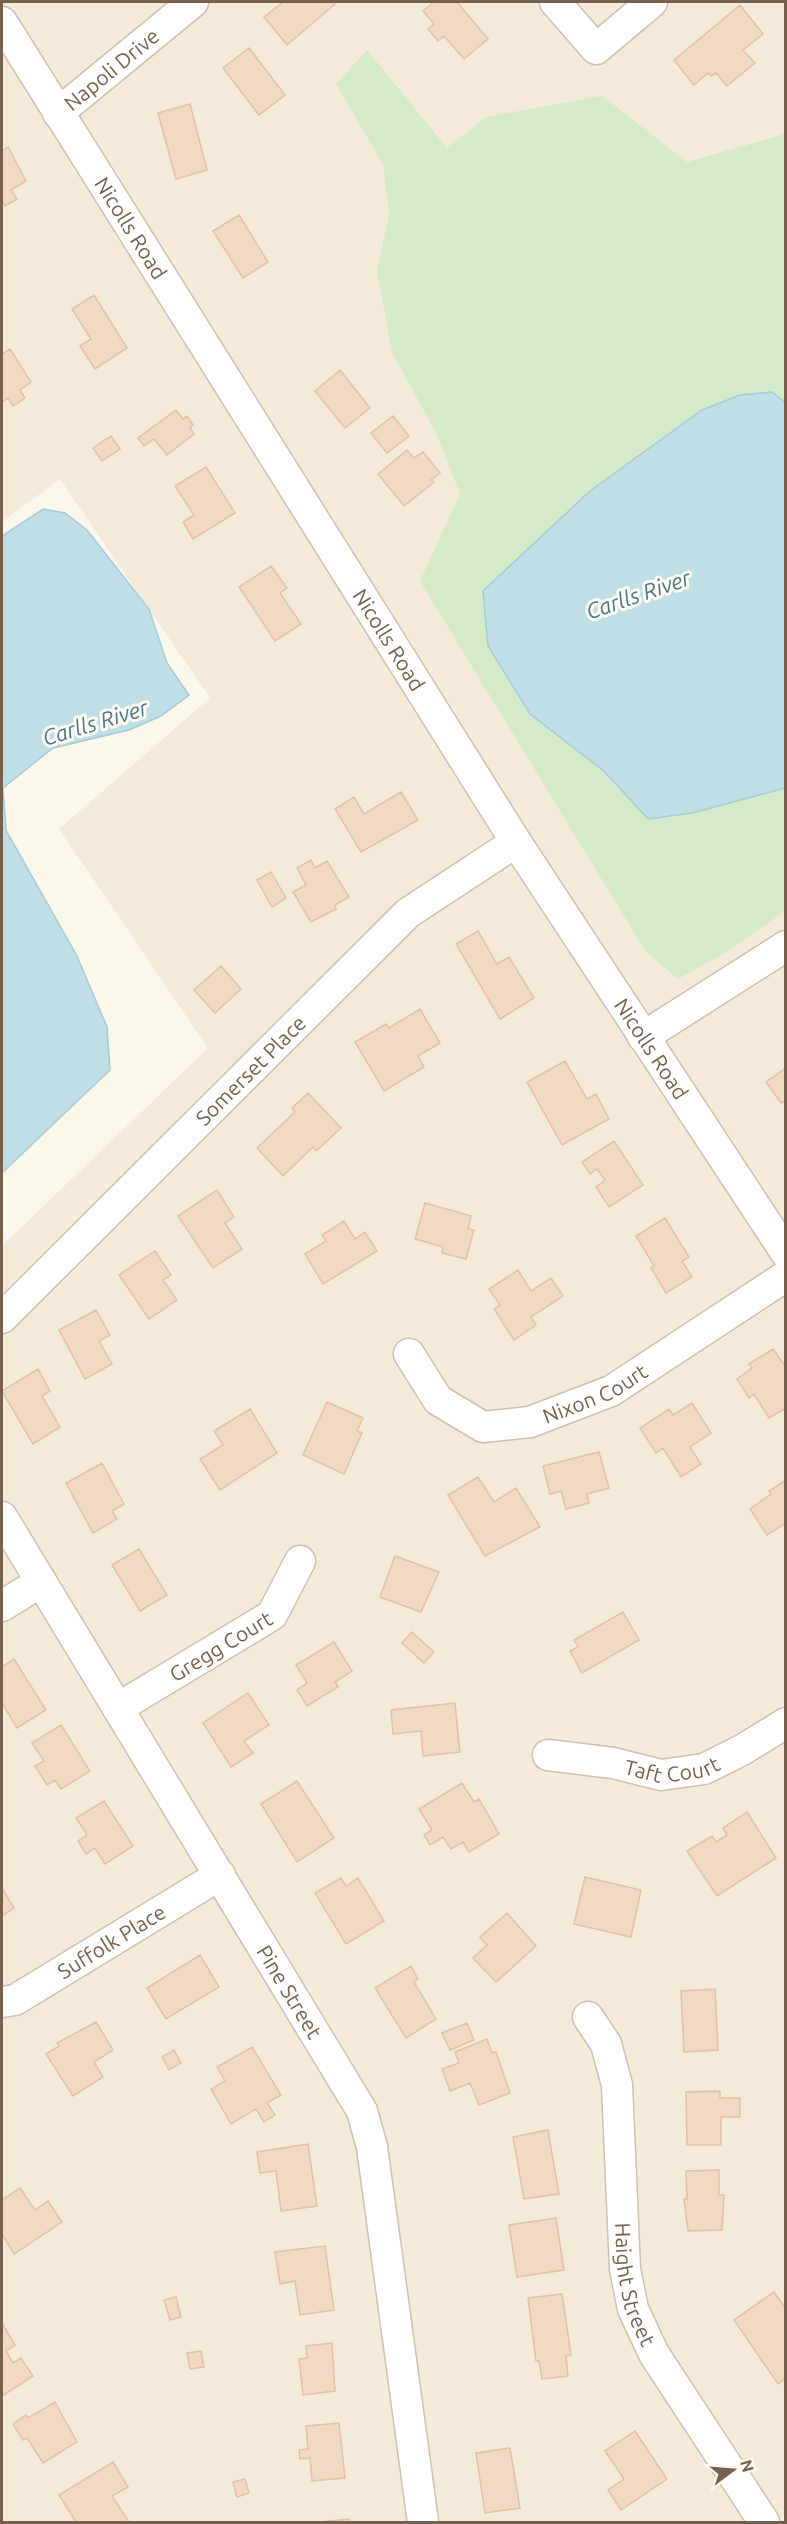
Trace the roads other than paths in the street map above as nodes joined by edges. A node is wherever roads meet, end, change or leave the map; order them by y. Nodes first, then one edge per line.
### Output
1 (193, 2) edge
2 (555, 2) edge
3 (652, 2) edge
4 (2, 22) edge
5 (58, 113) junction
6 (516, 842) junction
7 (786, 946) edge
8 (643, 1037) junction
9 (786, 1253) edge
10 (786, 1276) edge
11 (2, 1318) edge
12 (409, 1354) dead end
13 (2, 1517) edge
14 (300, 1561) dead end
15 (41, 1582) junction
16 (2, 1606) edge
17 (118, 1708) junction
18 (786, 1723) edge
19 (548, 1755) dead end
20 (220, 1875) junction
21 (2, 2002) edge
22 (588, 2017) dead end
23 (423, 2523) edge
24 (764, 2523) edge

1 - 5 street, Napoli Drive
2 - 3 street
4 - 5 street, Nicolls Road
5 - 6 street, Nicolls Road
6 - 8 street, Nicolls Road
6 - 11 street, Somerset Place
7 - 8 street
8 - 9 street, Nicolls Road
10 - 12 street, Nixon Court
13 - 15 street, Pine Street
14 - 17 street, Gregg Court
15 - 16 street
15 - 17 street, Pine Street
17 - 20 street, Pine Street
18 - 19 street, Taft Court
20 - 21 street, Suffolk Place
20 - 23 street, Pine Street
22 - 24 street, Haight Street

